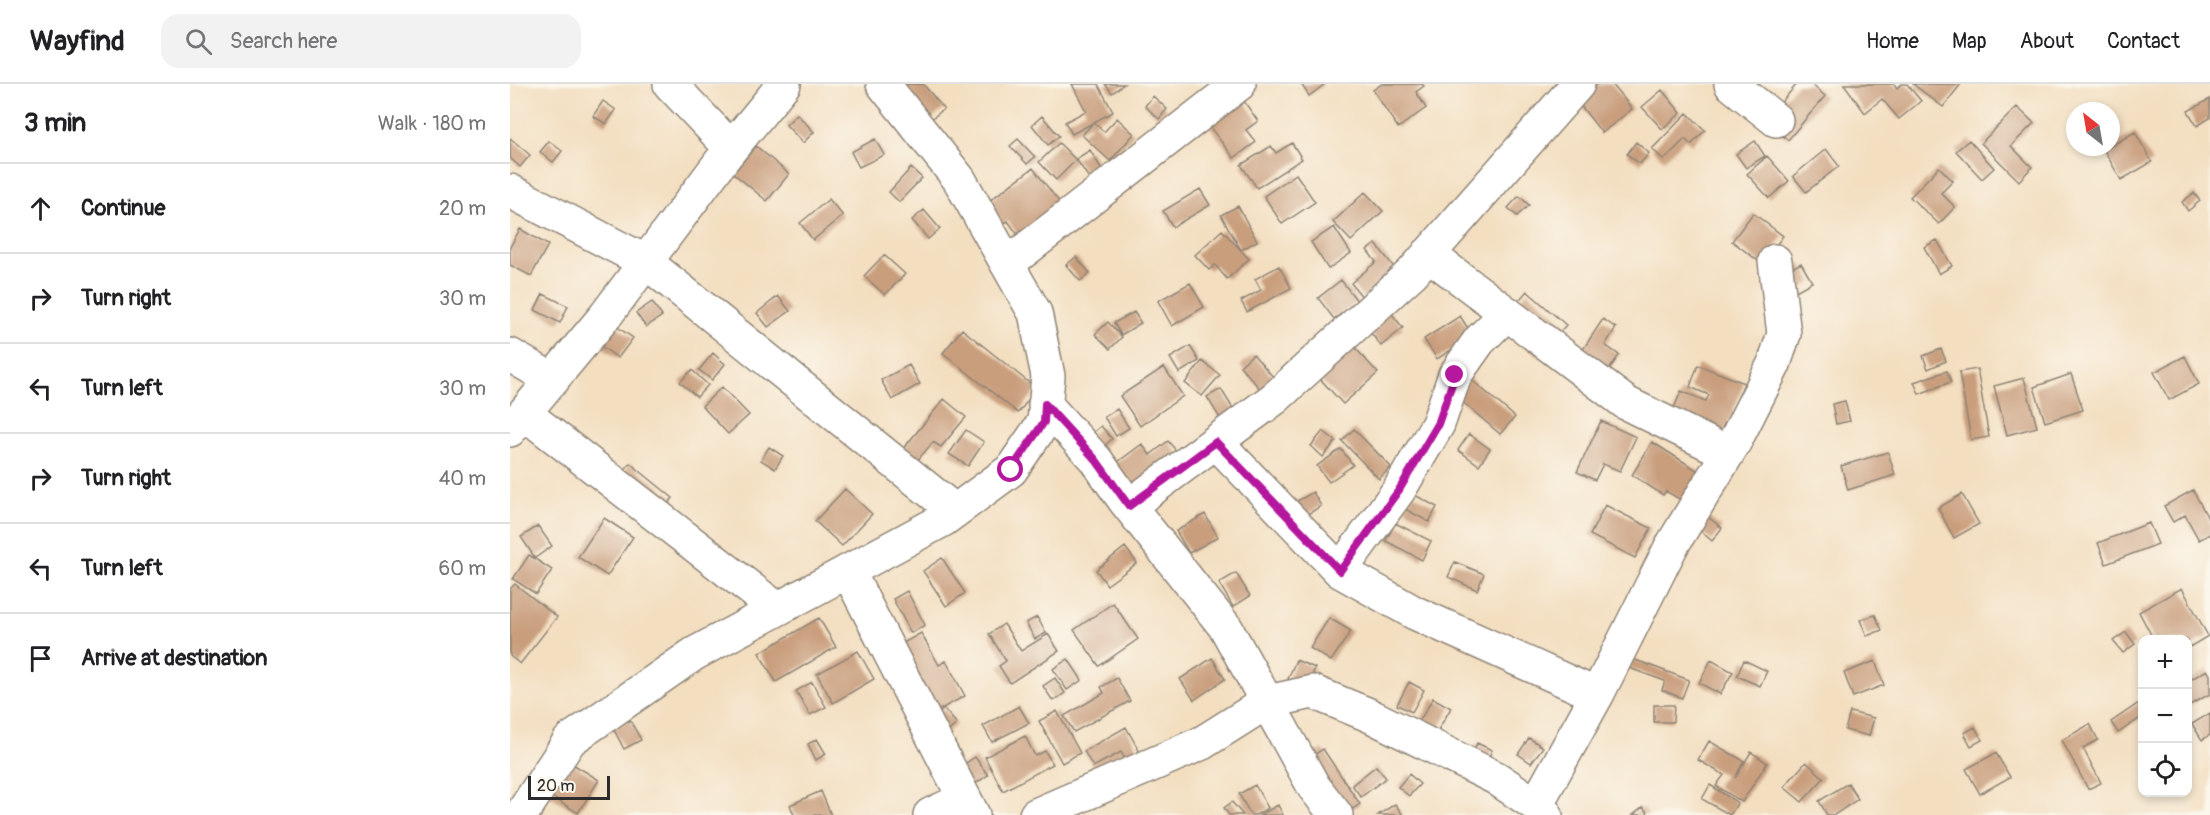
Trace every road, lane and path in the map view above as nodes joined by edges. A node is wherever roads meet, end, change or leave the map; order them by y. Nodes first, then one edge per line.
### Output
1 (670, 84) edge
2 (784, 84) edge
3 (883, 84) edge
4 (1239, 84) edge
5 (1578, 84) edge
6 (1731, 84) edge
7 (1776, 120) dead end
8 (731, 148) junction
9 (510, 191) edge
10 (1428, 254) junction
11 (1775, 261) dead end
12 (645, 262) junction
13 (1007, 264) junction
14 (1508, 313) junction
15 (510, 356) edge
16 (553, 380) junction
17 (1045, 404) junction
18 (517, 422) edge
19 (1216, 442) junction
20 (1728, 453) junction
21 (1129, 506) junction
22 (955, 511) junction
23 (848, 571) junction
24 (1340, 571) junction
25 (777, 609) junction
26 (1597, 694) junction
27 (1267, 702) junction
28 (969, 807) edge
29 (1541, 810) edge
30 (521, 815) edge
31 (930, 815) edge
32 (1035, 815) edge
33 (1336, 815) edge

1 - 8 street
2 - 8 street
3 - 13 street
4 - 13 street
5 - 10 street
6 - 7 street
8 - 12 street
9 - 12 street
10 - 14 street
10 - 19 street
11 - 20 street
12 - 16 street
12 - 22 street
13 - 17 street
14 - 20 street
14 - 24 street
15 - 16 street
16 - 18 street
17 - 21 street
17 - 22 street
18 - 25 street
19 - 21 street
19 - 24 street
20 - 26 street
21 - 27 street
22 - 23 street
23 - 25 street
23 - 28 street
24 - 26 street
25 - 30 street
26 - 29 street
27 - 29 street
27 - 32 street
27 - 33 street
28 - 31 street

